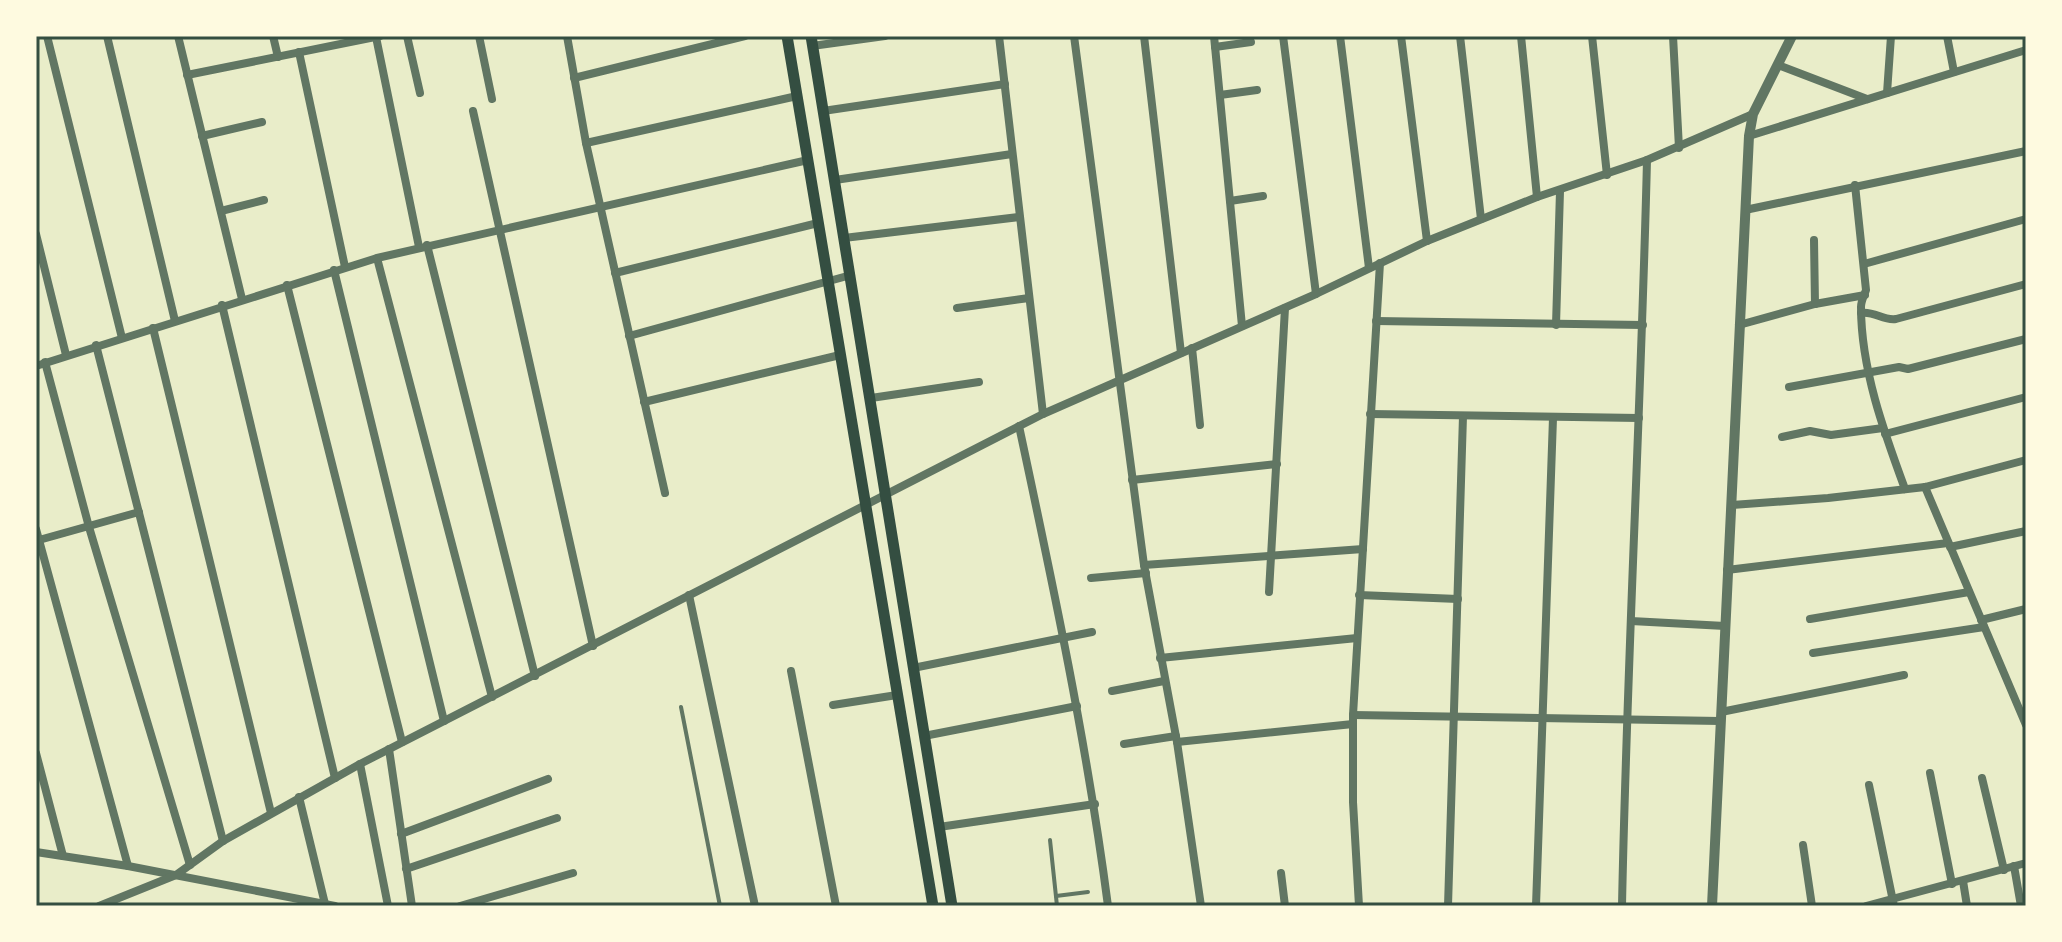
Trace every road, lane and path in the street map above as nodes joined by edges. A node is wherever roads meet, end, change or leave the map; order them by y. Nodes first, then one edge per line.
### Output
1 (47, 36) edge
2 (107, 36) edge
3 (178, 36) edge
4 (273, 36) edge
5 (378, 36) edge
6 (407, 36) edge
7 (479, 36) edge
8 (567, 36) edge
9 (745, 36) edge
10 (787, 36) edge
11 (885, 36) edge
12 (999, 36) edge
13 (1074, 36) edge
14 (1144, 36) edge
15 (1214, 36) edge
16 (1283, 36) edge
17 (1340, 36) edge
18 (1401, 36) edge
19 (1460, 36) edge
20 (1521, 36) edge
21 (1592, 36) edge
22 (1673, 36) edge
23 (1792, 36) edge
24 (1891, 36) edge
25 (1947, 36) edge
26 (811, 41) edge
27 (1251, 42) dead end
28 (1215, 47) junction
29 (2026, 50) edge
30 (299, 52) junction
31 (278, 57) junction
32 (1778, 65) junction
33 (1954, 72) junction
34 (187, 75) junction
35 (574, 78) junction
36 (1005, 84) junction
37 (1257, 90) dead end
38 (420, 93) dead end
39 (1887, 93) junction
40 (1220, 95) junction
41 (797, 96) junction
42 (492, 99) dead end
43 (1867, 99) junction
44 (473, 111) dead end
45 (823, 111) junction
46 (1753, 114) junction
47 (262, 122) dead end
48 (202, 136) junction
49 (1749, 136) junction
50 (586, 143) junction
51 (1679, 148) junction
52 (2026, 151) edge
53 (1012, 154) junction
54 (808, 160) junction
55 (1647, 160) junction
56 (1607, 175) junction
57 (835, 180) junction
58 (1855, 185) junction
59 (1560, 191) junction
60 (1263, 196) dead end
61 (1537, 197) junction
62 (264, 200) dead end
63 (1230, 201) junction
64 (601, 209) junction
65 (1745, 210) junction
66 (221, 211) junction
67 (1019, 217) junction
68 (1481, 219) junction
69 (2026, 219) edge
70 (818, 223) junction
71 (500, 229) junction
72 (36, 234) edge
73 (844, 238) junction
74 (1814, 240) dead end
75 (1427, 241) junction
76 (423, 246) junction
77 (377, 258) junction
78 (1380, 263) junction
79 (1864, 264) junction
80 (345, 267) junction
81 (1369, 268) junction
82 (334, 270) junction
83 (615, 273) junction
84 (851, 275) junction
85 (828, 281) junction
86 (2026, 284) edge
87 (287, 285) junction
88 (1316, 294) junction
89 (1865, 295) junction
90 (1029, 298) junction
91 (242, 299) junction
92 (1815, 304) junction
93 (222, 305) junction
94 (957, 308) dead end
95 (1285, 308) junction
96 (1861, 313) junction
97 (175, 321) junction
98 (1376, 321) junction
99 (1556, 325) junction
100 (1643, 325) junction
101 (1739, 325) junction
102 (1242, 326) junction
103 (153, 328) junction
104 (629, 336) junction
105 (122, 338) junction
106 (2026, 339) edge
107 (96, 345) junction
108 (1192, 348) junction
109 (1181, 353) junction
110 (66, 355) junction
111 (840, 355) junction
112 (40, 364) edge
113 (1870, 374) junction
114 (1118, 381) junction
115 (979, 382) dead end
116 (1789, 387) dead end
117 (2026, 397) edge
118 (871, 398) junction
119 (644, 402) junction
120 (1043, 414) junction
121 (1370, 414) junction
122 (1463, 416) junction
123 (1553, 418) junction
124 (1639, 418) junction
125 (1200, 425) dead end
126 (1019, 426) junction
127 (1884, 431) junction
128 (1782, 437) dead end
129 (2026, 460) edge
130 (1277, 464) junction
131 (1132, 480) junction
132 (1925, 487) junction
133 (1905, 489) junction
134 (665, 493) dead end
135 (887, 495) junction
136 (1732, 505) junction
137 (866, 506) junction
138 (139, 512) junction
139 (89, 527) junction
140 (36, 529) edge
141 (2026, 531) edge
142 (39, 540) junction
143 (1949, 545) junction
144 (1363, 549) junction
145 (1271, 556) junction
146 (1145, 569) junction
147 (1727, 570) junction
148 (1091, 578) dead end
149 (1269, 592) dead end
150 (1969, 592) junction
151 (689, 595) junction
152 (1359, 595) junction
153 (1458, 599) junction
154 (2026, 609) edge
155 (1810, 619) dead end
156 (1631, 621) junction
157 (1983, 624) junction
158 (1725, 626) junction
159 (1092, 632) dead end
160 (1064, 637) junction
161 (1357, 638) junction
162 (593, 646) junction
163 (1813, 653) dead end
164 (1160, 658) junction
165 (913, 668) junction
166 (791, 671) dead end
167 (1904, 675) dead end
168 (535, 676) junction
169 (1164, 681) junction
170 (1112, 691) dead end
171 (897, 695) junction
172 (492, 697) junction
173 (833, 705) dead end
174 (1077, 706) junction
175 (681, 707) dead end
176 (2024, 713) edge
177 (1454, 717) junction
178 (1721, 717) junction
179 (1541, 718) junction
180 (1353, 720) junction
181 (444, 721) junction
182 (1626, 721) junction
183 (2026, 725) edge
184 (924, 736) junction
185 (1177, 739) junction
186 (402, 742) junction
187 (1124, 744) dead end
188 (389, 749) junction
189 (36, 753) edge
190 (360, 764) junction
191 (1930, 773) dead end
192 (335, 778) junction
193 (931, 778) junction
194 (1982, 778) dead end
195 (548, 779) dead end
196 (912, 780) junction
197 (1869, 785) dead end
198 (299, 797) junction
199 (1095, 804) junction
200 (271, 813) junction
201 (557, 818) dead end
202 (939, 827) junction
203 (401, 834) junction
204 (1050, 840) dead end
205 (223, 841) junction
206 (1803, 845) dead end
207 (36, 852) edge
208 (63, 856) junction
209 (2026, 863) edge
210 (190, 865) junction
211 (128, 866) junction
212 (2014, 866) junction
213 (406, 869) junction
214 (2004, 870) junction
215 (573, 873) dead end
216 (1281, 873) dead end
217 (176, 875) junction
218 (1963, 881) junction
219 (1952, 884) junction
220 (1088, 892) dead end
221 (1056, 896) junction
222 (1893, 902) edge
223 (330, 905) edge
224 (99, 906) edge
225 (388, 906) edge
226 (412, 906) edge
227 (460, 906) edge
228 (720, 906) edge
229 (755, 906) edge
230 (836, 906) edge
231 (933, 906) edge
232 (952, 906) edge
233 (1057, 906) edge
234 (1108, 906) edge
235 (1201, 906) edge
236 (1285, 906) edge
237 (1359, 906) edge
238 (1448, 906) edge
239 (1536, 906) edge
240 (1622, 906) edge
241 (1712, 906) edge
242 (1812, 906) edge
243 (1866, 906) edge
244 (1967, 906) edge
245 (2021, 906) edge

1 - 105 street
2 - 97 street
3 - 34 street
4 - 31 street
5 - 30 street
5 - 76 street
6 - 38 street
7 - 42 street
8 - 35 street
9 - 35 street
10 - 41 main road
11 - 26 street
12 - 36 street
13 - 114 street
14 - 109 street
15 - 28 street
16 - 88 street
17 - 81 street
18 - 75 street
19 - 68 street
20 - 61 street
21 - 56 street
22 - 51 street
23 - 32 street
24 - 39 street
25 - 33 street
26 - 45 main road
27 - 28 street
28 - 40 street
29 - 33 street
30 - 31 street
30 - 80 street
31 - 34 street
32 - 43 street
32 - 46 street
33 - 39 street
34 - 48 street
35 - 50 street
36 - 45 street
36 - 53 street
37 - 40 street
39 - 43 street
40 - 63 street
41 - 50 street
41 - 54 main road
43 - 49 street
44 - 71 street
45 - 57 main road
46 - 49 street
46 - 51 street
47 - 48 street
48 - 66 street
49 - 65 street
50 - 64 street
51 - 55 street
52 - 58 street
53 - 57 street
53 - 67 street
54 - 64 street
54 - 70 main road
55 - 56 street
55 - 100 street
56 - 59 street
57 - 73 main road
58 - 65 street
58 - 79 street
59 - 61 street
59 - 99 street
60 - 63 street
61 - 68 street
62 - 66 street
63 - 102 street
64 - 71 street
64 - 83 street
65 - 101 street
66 - 91 street
67 - 73 street
67 - 90 street
68 - 75 street
69 - 79 street
70 - 83 street
70 - 85 main road
71 - 76 street
71 - 162 street
72 - 110 street
73 - 84 main road
74 - 92 street
75 - 78 street
76 - 77 street
76 - 168 street
77 - 80 street
77 - 172 street
78 - 81 street
78 - 98 street
79 - 89 street
80 - 82 street
81 - 88 street
82 - 87 street
82 - 181 street
83 - 104 street
84 - 85 street
84 - 118 main road
85 - 104 street
85 - 111 main road
86 - 96 street
87 - 91 street
87 - 186 street
88 - 95 street
89 - 92 street
89 - 96 street
90 - 94 street
90 - 120 street
91 - 93 street
92 - 101 street
93 - 97 street
93 - 192 street
95 - 102 street
95 - 130 street
96 - 113 street
97 - 103 street
98 - 99 street
98 - 121 street
99 - 100 street
100 - 124 street
101 - 136 street
102 - 108 street
103 - 105 street
103 - 200 street
104 - 119 street
105 - 107 street
106 - 113 street
107 - 110 street
107 - 138 street
108 - 109 street
108 - 125 street
109 - 114 street
110 - 112 street
111 - 119 street
111 - 137 main road
112 - 139 street
113 - 116 street
113 - 127 street
114 - 120 street
114 - 131 street
115 - 118 street
117 - 127 street
118 - 135 main road
119 - 134 street
120 - 126 street
121 - 122 street
121 - 144 street
122 - 123 street
122 - 153 street
123 - 124 street
123 - 179 street
124 - 156 street
126 - 135 street
126 - 160 street
127 - 128 street
127 - 133 street
129 - 132 street
130 - 131 street
130 - 145 street
131 - 146 street
132 - 133 street
132 - 143 street
133 - 136 street
135 - 137 street
135 - 165 main road
136 - 147 street
137 - 151 street
137 - 171 main road
138 - 139 street
138 - 205 street
139 - 142 street
139 - 210 street
140 - 142 street
141 - 143 street
142 - 211 street
143 - 147 street
143 - 150 street
144 - 145 street
144 - 152 street
145 - 146 street
145 - 149 street
146 - 148 street
146 - 164 street
147 - 158 street
150 - 155 street
150 - 157 street
151 - 162 street
151 - 229 street
152 - 153 street
152 - 161 street
153 - 177 street
154 - 157 street
156 - 158 street
156 - 182 street
157 - 163 street
157 - 176 street
158 - 178 street
159 - 160 street
160 - 165 street
160 - 174 street
161 - 164 street
161 - 180 street
162 - 168 street
164 - 169 street
165 - 184 main road
166 - 230 street
167 - 178 street
168 - 172 street
169 - 170 street
169 - 185 street
171 - 173 street
171 - 196 main road
172 - 181 street
174 - 184 street
174 - 199 street
175 - 228 lane
176 - 183 street
177 - 179 street
177 - 180 street
177 - 238 street
178 - 182 street
178 - 241 street
179 - 182 street
179 - 239 street
180 - 185 street
180 - 237 street
181 - 186 street
182 - 240 street
184 - 193 main road
185 - 187 street
185 - 235 street
186 - 188 street
188 - 190 street
188 - 203 street
189 - 208 street
190 - 192 street
190 - 225 street
191 - 219 street
192 - 198 street
193 - 196 main road
193 - 202 main road
194 - 214 street
195 - 203 street
196 - 231 main road
197 - 222 street
198 - 200 street
198 - 223 street
199 - 202 street
199 - 234 street
200 - 205 street
201 - 213 street
202 - 232 main road
203 - 213 street
204 - 221 lane
205 - 210 street
206 - 242 street
207 - 208 street
208 - 211 street
209 - 212 street
210 - 217 street
211 - 217 street
212 - 214 street
212 - 245 street
213 - 226 street
214 - 218 street
215 - 227 street
216 - 236 street
217 - 223 street
217 - 224 street
218 - 219 street
218 - 244 street
219 - 222 street
220 - 221 lane
221 - 233 lane
222 - 243 street

